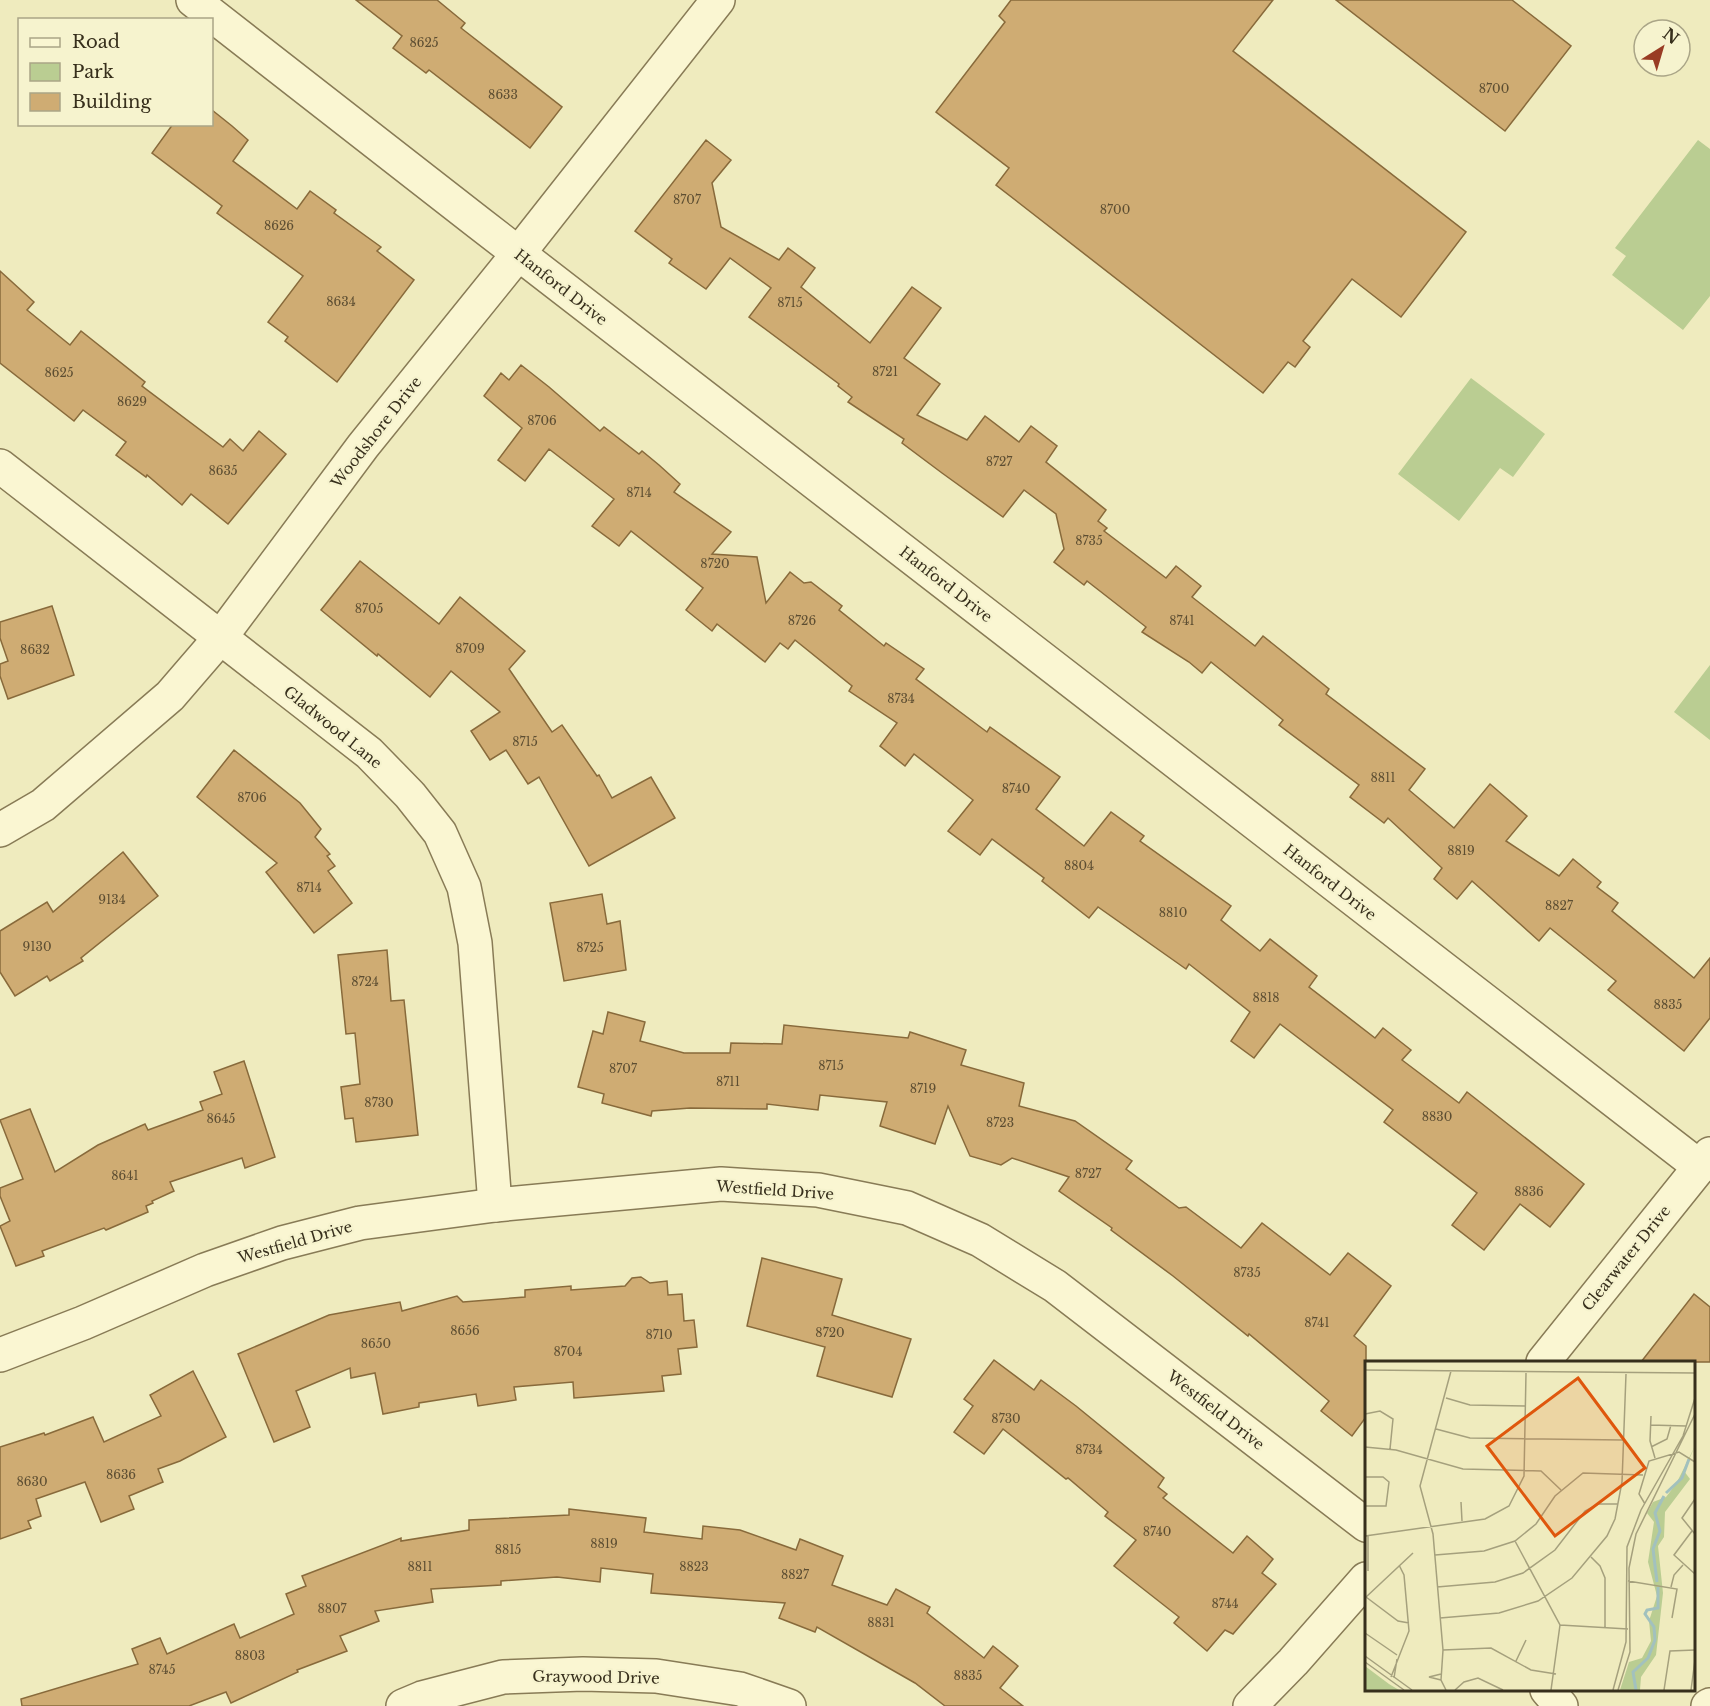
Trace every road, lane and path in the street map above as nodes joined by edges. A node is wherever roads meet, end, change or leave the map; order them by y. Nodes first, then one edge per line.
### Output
1 (193, 0) edge
2 (718, 0) edge
3 (518, 254) junction
4 (0, 466) edge
5 (220, 638) junction
6 (0, 830) edge
7 (1705, 1161) edge
8 (495, 1205) junction
9 (0, 1355) edge
10 (1544, 1361) edge
11 (1365, 1524) edge
12 (1365, 1580) edge
13 (1549, 1691) edge
14 (404, 1706) edge
15 (789, 1706) edge
16 (1250, 1706) edge
17 (1561, 1706) edge

1 - 3 street, Hanford Drive
2 - 3 street, Woodshore Drive
3 - 5 street, Woodshore Drive
3 - 7 street, Hanford Drive
4 - 5 street, Gladwood Lane
5 - 6 street, Woodshore Drive
5 - 8 street, Gladwood Lane
7 - 10 street, Clearwater Drive
8 - 9 street, Westfield Drive
8 - 11 street, Westfield Drive
12 - 16 street
13 - 17 street
14 - 15 street, Graywood Drive

